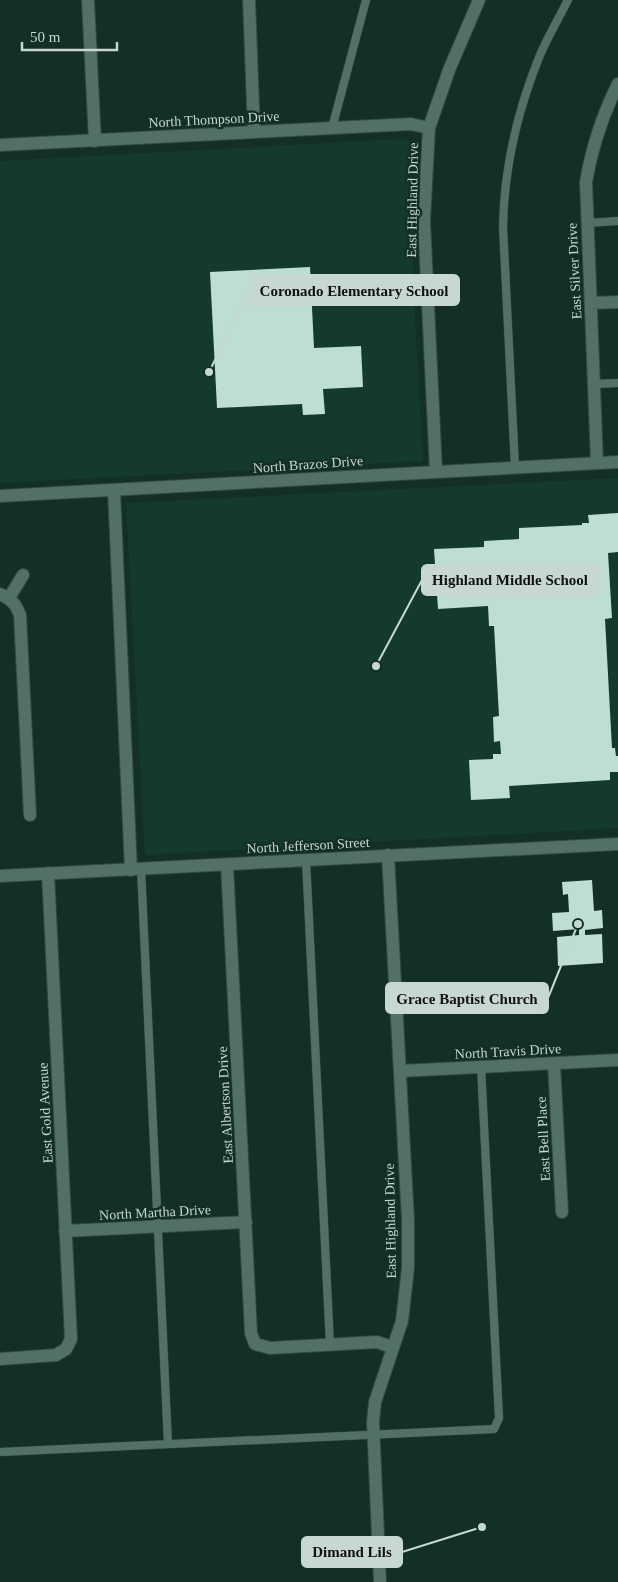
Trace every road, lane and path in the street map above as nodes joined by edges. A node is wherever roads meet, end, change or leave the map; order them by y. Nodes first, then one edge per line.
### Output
1 (88, 0) edge
2 (249, 0) edge
3 (366, 0) edge
4 (479, 0) edge
5 (568, 0) edge
6 (616, 92) edge
7 (332, 128) junction
8 (429, 128) junction
9 (254, 132) junction
10 (95, 141) junction
11 (0, 145) edge
12 (618, 221) edge
13 (587, 223) junction
14 (618, 302) edge
15 (591, 303) junction
16 (618, 382) edge
17 (594, 384) junction
18 (618, 462) edge
19 (597, 463) junction
20 (515, 467) junction
21 (436, 471) junction
22 (114, 491) junction
23 (0, 496) edge
24 (23, 575) dead end
25 (4, 596) edge
26 (30, 816) dead end
27 (618, 844) edge
28 (388, 855) junction
29 (306, 860) junction
30 (227, 864) junction
31 (136, 869) junction
32 (48, 873) junction
33 (0, 876) edge
34 (618, 1060) edge
35 (554, 1064) junction
36 (481, 1067) junction
37 (400, 1071) junction
38 (562, 1212) dead end
39 (246, 1222) junction
40 (159, 1226) junction
41 (66, 1232) junction
42 (330, 1345) junction
43 (392, 1347) junction
44 (0, 1359) edge
45 (373, 1434) junction
46 (168, 1444) junction
47 (0, 1452) edge
48 (380, 1582) edge

1 - 10 street
2 - 9 street
3 - 7 lane
4 - 8 street, East Highland Drive
5 - 20 lane
6 - 13 street, East Silver Drive
7 - 8 street, North Thompson Drive
7 - 9 street, North Thompson Drive
8 - 21 street, East Highland Drive
9 - 10 street, North Thompson Drive
10 - 11 street, North Thompson Drive
12 - 13 lane
13 - 15 street, East Silver Drive
14 - 15 street
15 - 17 street, East Silver Drive
16 - 17 lane
17 - 19 street, East Silver Drive
18 - 19 street, North Brazos Drive
19 - 20 street, North Brazos Drive
20 - 21 street, North Brazos Drive
21 - 22 street, North Brazos Drive
22 - 23 street, North Brazos Drive
22 - 31 street
24 - 25 street
25 - 26 street
27 - 28 street, North Jefferson Street
28 - 29 street, North Jefferson Street
28 - 37 street, East Highland Drive
29 - 30 street, North Jefferson Street
29 - 42 lane
30 - 31 street, North Jefferson Street
30 - 39 street, East Albertson Drive
31 - 32 street, North Jefferson Street
31 - 40 lane
32 - 33 street, North Jefferson Street
32 - 41 street, East Gold Avenue
34 - 35 street, North Travis Drive
35 - 36 street, North Travis Drive
35 - 38 street, East Bell Place
36 - 37 street, North Travis Drive
36 - 45 lane
37 - 43 street, East Highland Drive
39 - 40 street, North Martha Drive
39 - 42 street, East Albertson Drive
40 - 41 street, North Martha Drive
40 - 46 lane
41 - 44 street, East Gold Avenue
42 - 43 street
43 - 45 street, East Highland Drive
45 - 46 lane
45 - 48 street, East Highland Drive
46 - 47 lane

